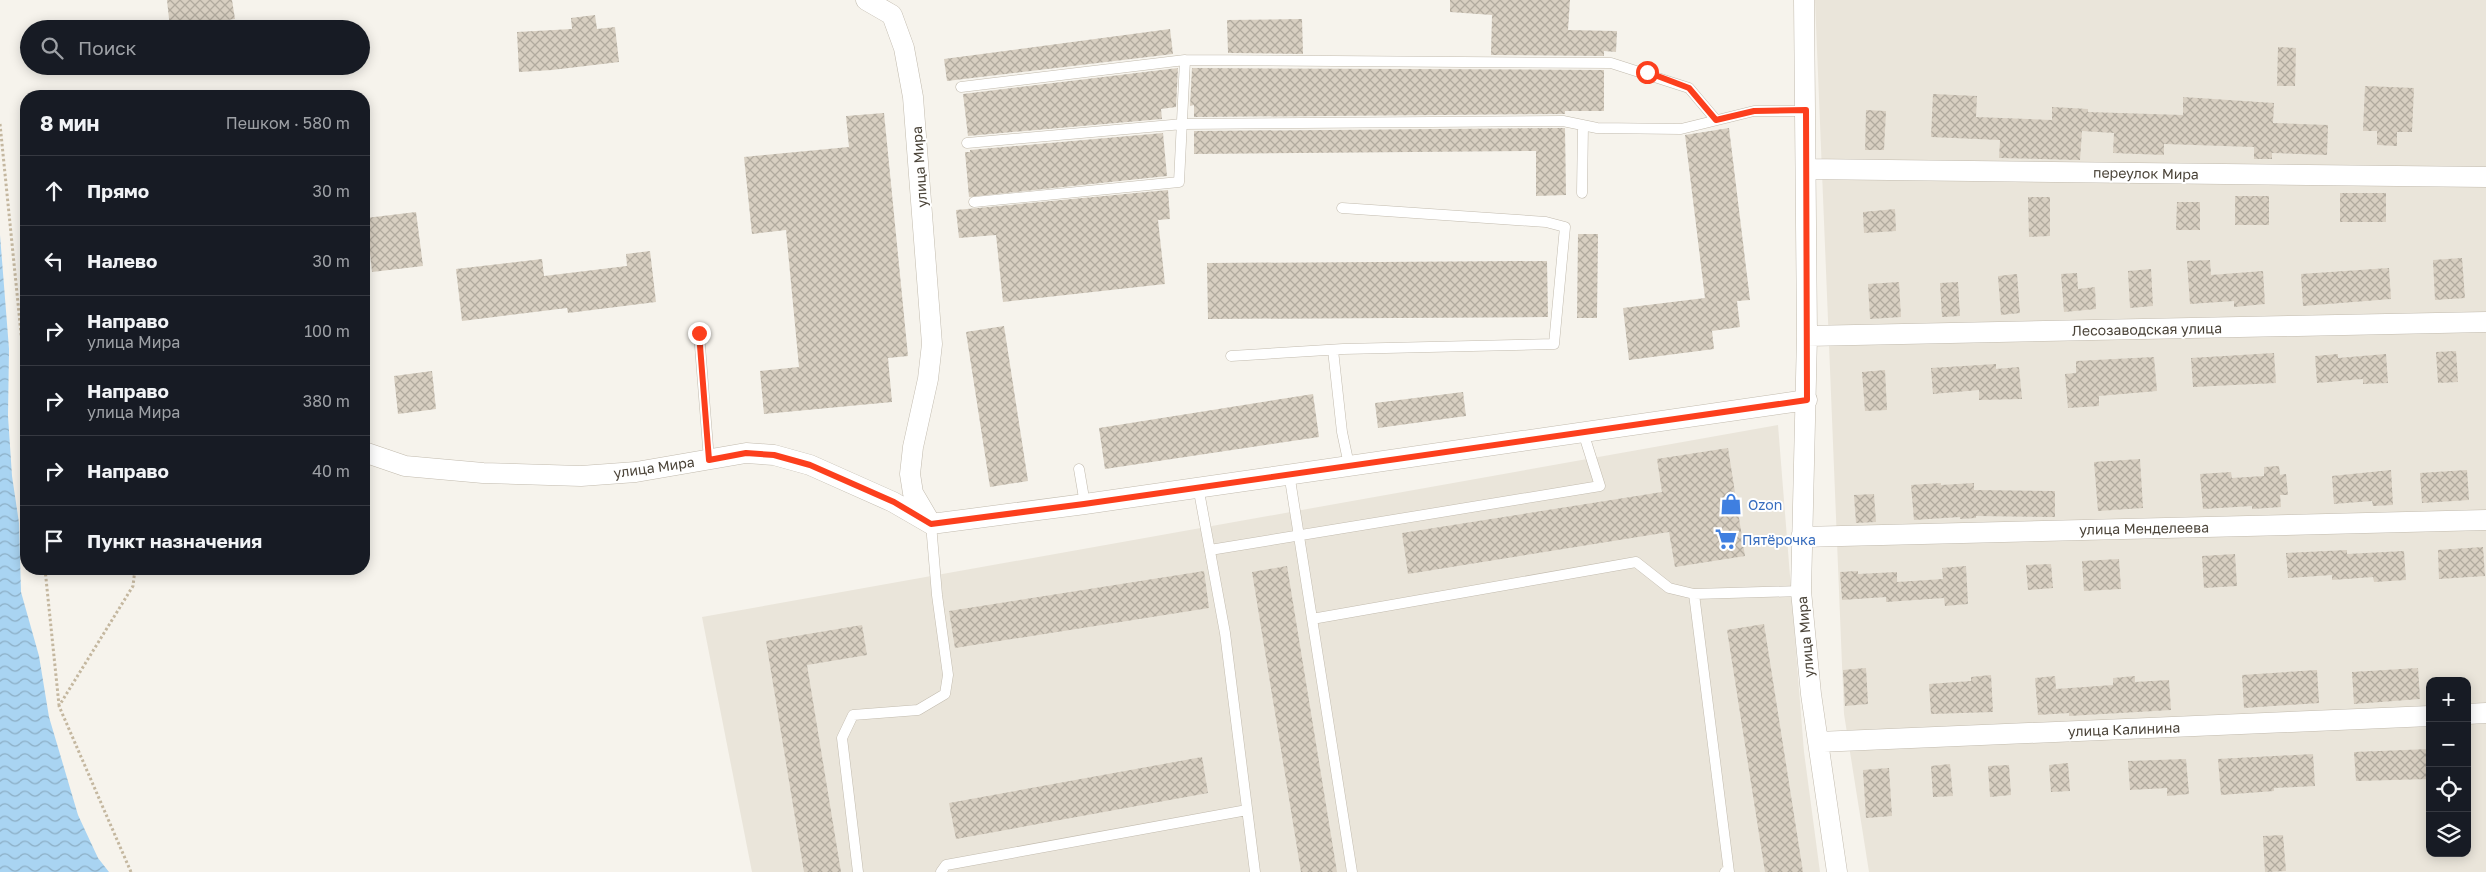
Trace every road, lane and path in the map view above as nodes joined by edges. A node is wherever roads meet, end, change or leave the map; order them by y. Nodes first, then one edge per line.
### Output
1 (866, 0) edge
2 (1804, 0) edge
3 (1185, 60) junction
4 (961, 87) dead end
5 (1806, 110) junction
6 (1716, 120) junction
7 (0, 124) edge
8 (1183, 124) junction
9 (1583, 125) junction
10 (967, 143) dead end
11 (1806, 169) junction
12 (2486, 177) edge
13 (1582, 193) dead end
14 (974, 202) dead end
15 (1342, 208) dead end
16 (2486, 322) edge
17 (20, 323) edge
18 (699, 333) dead end
19 (1807, 336) junction
20 (1334, 350) junction
21 (1231, 356) dead end
22 (1807, 400) junction
23 (1583, 432) junction
24 (370, 454) edge
25 (709, 460) junction
26 (1349, 465) junction
27 (1079, 469) dead end
28 (1289, 473) junction
29 (1198, 486) junction
30 (1084, 504) junction
31 (2486, 520) edge
32 (931, 524) junction
33 (1298, 535) junction
34 (1802, 537) junction
35 (1210, 550) junction
36 (46, 575) edge
37 (134, 575) edge
38 (1801, 591) junction
39 (1694, 594) junction
40 (1312, 619) junction
41 (59, 706) junction
42 (2486, 713) edge
43 (2471, 714) edge
44 (2426, 716) edge
45 (1818, 742) junction
46 (1246, 810) junction
47 (131, 872) edge
48 (858, 872) edge
49 (941, 872) edge
50 (1255, 872) edge
51 (1352, 872) edge
52 (1725, 872) edge
53 (1837, 872) edge

1 - 32 street, улица Мира
2 - 5 street, улица Мира
3 - 4 lane
3 - 6 lane
3 - 8 lane
5 - 6 lane
5 - 11 street, улица Мира
6 - 9 lane
7 - 17 path
8 - 9 lane
8 - 10 lane
8 - 14 lane
9 - 13 lane
11 - 12 street, переулок Мира
11 - 19 street, улица Мира
15 - 20 lane
16 - 19 street, Лесозаводская улица
18 - 25 lane
19 - 22 street, улица Мира
20 - 21 lane
20 - 26 lane
22 - 23 street
22 - 34 street, улица Мира
23 - 26 street
23 - 33 lane
24 - 25 street, улица Мира
25 - 32 street, улица Мира
26 - 28 street
27 - 30 lane
28 - 29 street
28 - 33 lane
29 - 30 street
29 - 35 lane
30 - 32 street
31 - 34 street, улица Менделеева
32 - 48 lane
33 - 35 lane
33 - 40 lane
34 - 38 street, улица Мира
35 - 46 lane
36 - 41 path
37 - 41 path
38 - 39 lane
38 - 45 street, улица Мира
39 - 40 lane
39 - 52 lane
40 - 51 lane
41 - 47 path
42 - 43 street
44 - 45 street, улица Калинина
45 - 53 street, улица Мира
46 - 49 lane
46 - 50 lane

